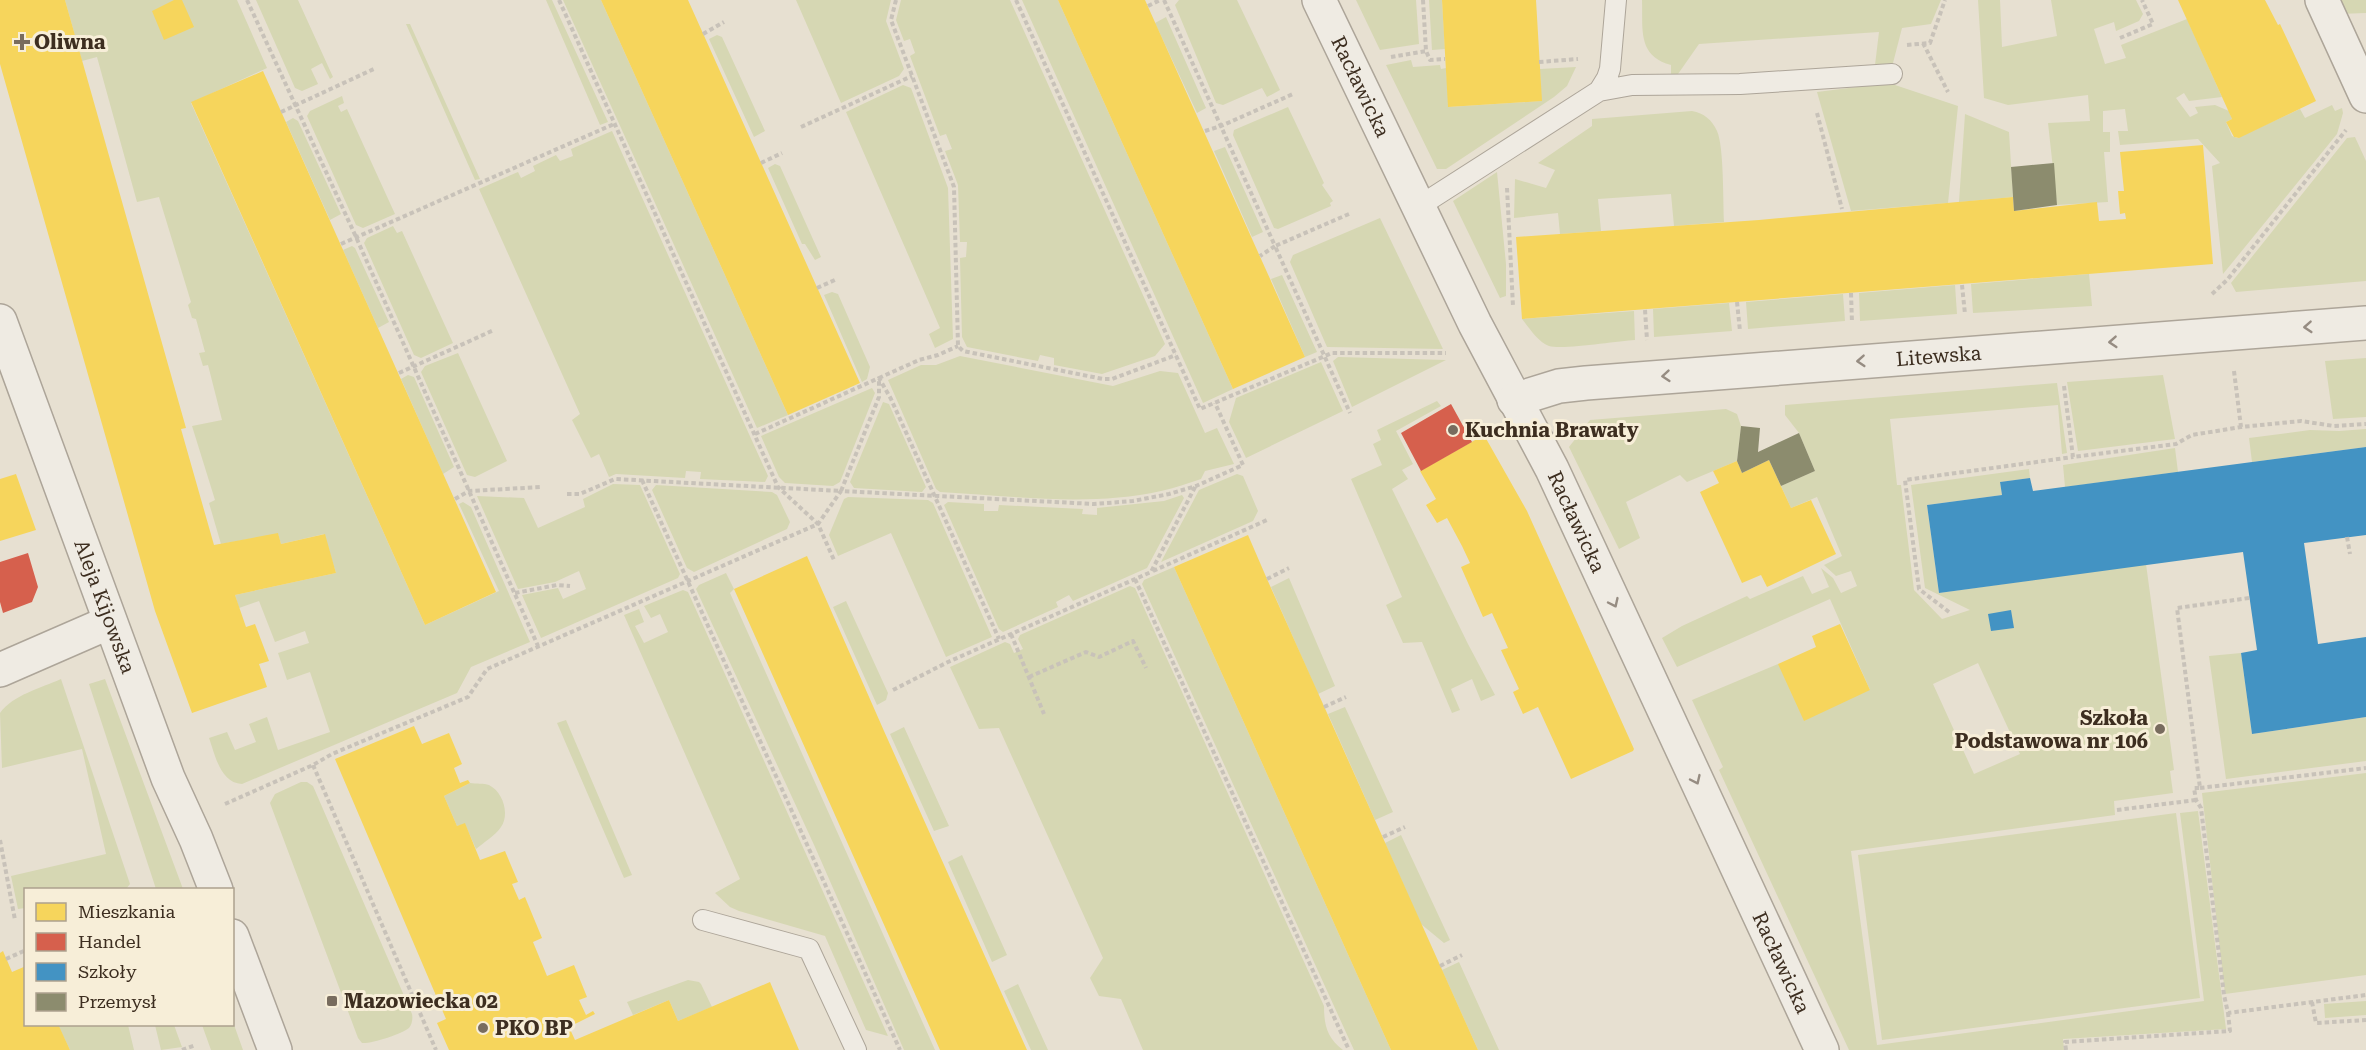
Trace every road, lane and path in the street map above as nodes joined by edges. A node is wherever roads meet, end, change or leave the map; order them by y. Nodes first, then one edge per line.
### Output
1 (247, 0) edge
2 (559, 0) edge
3 (896, 0) edge
4 (1016, 0) edge
5 (1162, 0) edge
6 (1319, 0) edge
7 (1423, 0) edge
8 (1616, 0) edge
9 (1946, 0) edge
10 (2142, 0) edge
11 (2322, 0) edge
12 (1148, 6) dead end
13 (724, 22) dead end
14 (703, 34) dead end
15 (2120, 38) dead end
16 (1923, 43) junction
17 (1426, 51) junction
18 (1383, 58) dead end
19 (1445, 59) dead end
20 (1574, 60) dead end
21 (1539, 62) dead end
22 (376, 68) dead end
23 (1892, 74) joint
24 (912, 76) junction
25 (1809, 81) junction
26 (1599, 91) junction
27 (1948, 92) dead end
28 (1293, 94) dead end
29 (2366, 96) edge
30 (296, 105) junction
31 (282, 112) dead end
32 (614, 124) junction
33 (1221, 126) junction
34 (801, 127) dead end
35 (2347, 129) dead end
36 (1205, 131) dead end
37 (782, 153) dead end
38 (761, 163) dead end
39 (1507, 183) dead end
40 (1418, 207) junction
41 (1842, 209) dead end
42 (1350, 214) dead end
43 (356, 237) junction
44 (341, 244) dead end
45 (1275, 246) junction
46 (1260, 256) dead end
47 (837, 279) dead end
48 (1513, 282) dead end
49 (1962, 285) dead end
50 (817, 288) dead end
51 (1851, 293) dead end
52 (2211, 295) dead end
53 (1737, 302) dead end
54 (1645, 310) dead end
55 (1965, 321) dead end
56 (2366, 322) edge
57 (1, 325) edge
58 (1853, 329) dead end
59 (494, 330) dead end
60 (1740, 338) dead end
61 (958, 346) junction
62 (1647, 347) dead end
63 (1454, 350) dead end
64 (1176, 355) junction
65 (1324, 355) junction
66 (2232, 361) dead end
67 (413, 367) junction
68 (399, 373) dead end
69 (2062, 376) dead end
70 (879, 378) junction
71 (1514, 400) junction
72 (1215, 403) junction
73 (1350, 413) dead end
74 (2366, 424) edge
75 (2241, 427) junction
76 (755, 435) junction
77 (2073, 457) junction
78 (642, 480) junction
79 (1196, 486) junction
80 (541, 487) dead end
81 (778, 487) junction
82 (469, 491) junction
83 (841, 491) junction
84 (567, 494) dead end
85 (935, 497) junction
86 (455, 499) dead end
87 (1267, 520) dead end
88 (818, 524) junction
89 (2347, 537) dead end
90 (2350, 554) dead end
91 (834, 560) dead end
92 (1289, 568) dead end
93 (1151, 572) junction
94 (1136, 579) junction
95 (1267, 579) dead end
96 (688, 581) junction
97 (570, 586) dead end
98 (515, 593) junction
99 (2249, 598) dead end
100 (1949, 612) dead end
101 (110, 622) junction
102 (1011, 634) junction
103 (999, 639) junction
104 (538, 646) junction
105 (1146, 668) dead end
106 (0, 670) edge
107 (1029, 677) junction
108 (893, 690) dead end
109 (1346, 697) dead end
110 (1324, 707) dead end
111 (1044, 714) dead end
112 (313, 765) junction
113 (2366, 768) edge
114 (2200, 788) junction
115 (2196, 800) junction
116 (225, 804) dead end
117 (2116, 810) dead end
118 (1405, 827) dead end
119 (1383, 837) dead end
120 (0, 840) edge
121 (215, 888) edge
122 (15, 920) dead end
123 (704, 920) dead end
124 (234, 941) edge
125 (24, 951) edge
126 (1462, 955) dead end
127 (6, 959) dead end
128 (1440, 966) dead end
129 (2366, 995) edge
130 (2312, 1002) junction
131 (2228, 1013) junction
132 (2366, 1020) edge
133 (196, 1045) dead end
134 (182, 1050) edge
135 (275, 1050) edge
136 (436, 1050) edge
137 (856, 1050) edge
138 (900, 1050) edge
139 (1349, 1050) edge
140 (1822, 1050) edge
141 (2066, 1050) edge

1 - 30 path
2 - 32 path
3 - 24 path
4 - 64 path
5 - 12 path
5 - 33 path
6 - 40 street, Racławicka
7 - 17 path
8 - 26 lane
9 - 16 path
10 - 15 path
11 - 29 street
13 - 14 path
16 - 23 path
16 - 27 path
17 - 18 path
17 - 19 path
20 - 21 path
22 - 30 path
23 - 25 lane
24 - 34 path
24 - 61 path
25 - 26 lane
25 - 41 path
26 - 40 lane
28 - 33 path
30 - 31 path
30 - 43 path
32 - 43 path
32 - 76 path
33 - 36 path
33 - 45 path
35 - 52 path
37 - 38 path
39 - 48 path
40 - 71 street, Racławicka
42 - 45 path
43 - 44 path
43 - 67 path
45 - 46 path
45 - 65 path
47 - 50 path
49 - 55 path
51 - 58 path
53 - 60 path
54 - 62 path
56 -> 71 street, Litewska
57 - 101 street, Aleja Kijowska
59 - 67 path
61 - 64 path
61 - 70 path
63 - 65 path
64 - 72 path
65 - 72 path
65 - 73 path
66 - 75 path
67 - 68 path
67 - 82 path
69 - 77 path
70 - 76 path
70 - 83 path
70 - 85 path
71 -> 140 street, Racławicka
72 - 79 path
74 - 75 path
75 - 77 path
76 - 81 path
77 - 100 path
78 - 81 path
78 - 84 path
78 - 96 path
79 - 85 path
79 - 93 path
80 - 82 path
81 - 83 path
81 - 88 path
82 - 86 path
82 - 98 path
83 - 85 path
83 - 88 path
85 - 103 path
87 - 93 path
88 - 91 path
88 - 96 path
89 - 90 path
92 - 95 path
93 - 94 path
94 - 102 path
94 - 139 path
96 - 104 path
96 - 138 path
97 - 98 path
98 - 104 path
99 - 114 path
101 - 106 street
101 - 121 street, Aleja Kijowska
102 - 103 path
102 - 107 path
103 - 108 path
104 - 112 path
105 - 107 path
107 - 111 path
109 - 110 path
112 - 116 path
112 - 136 path
113 - 114 path
114 - 115 path
115 - 117 path
115 - 131 path
118 - 119 path
120 - 122 path
123 - 137 lane
124 - 135 street
125 - 127 path
126 - 128 path
129 - 130 path
130 - 131 path
130 - 132 path
131 - 141 path
133 - 134 path

